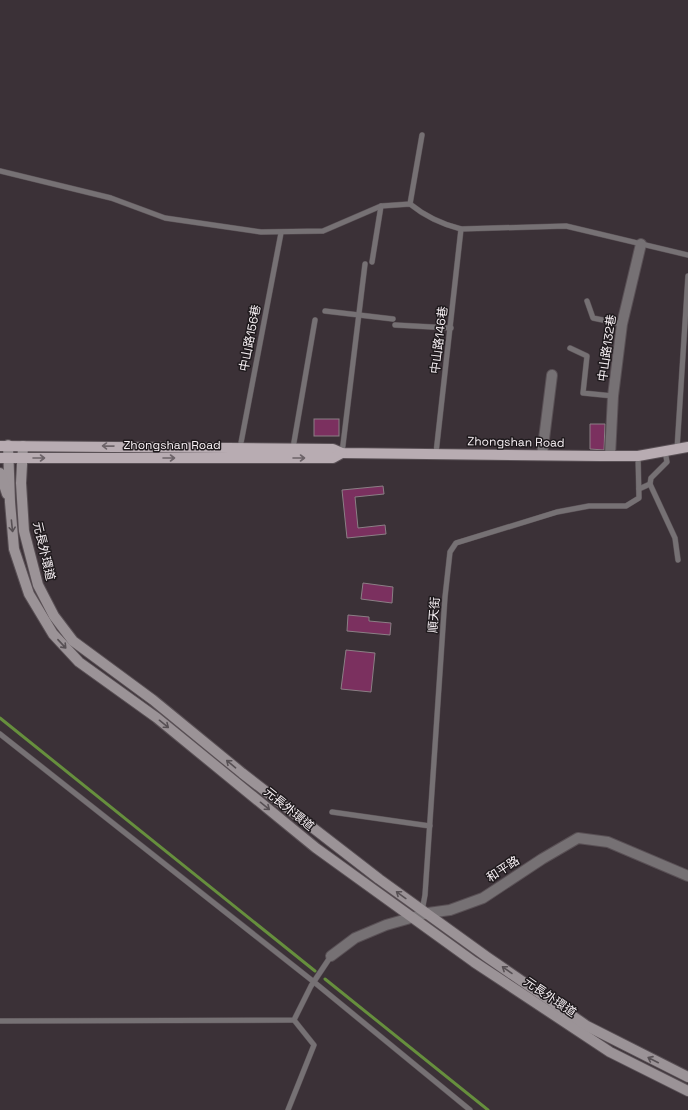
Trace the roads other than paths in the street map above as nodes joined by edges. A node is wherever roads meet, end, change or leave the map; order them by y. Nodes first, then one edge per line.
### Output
1 (422, 135) dead end
2 (0, 171) edge
3 (410, 204) junction
4 (381, 206) junction
5 (461, 229) junction
6 (281, 233) junction
7 (641, 244) junction
8 (688, 256) edge
9 (372, 262) dead end
10 (365, 264) dead end
11 (688, 276) edge
12 (588, 301) dead end
13 (325, 311) dead end
14 (358, 315) junction
15 (393, 319) dead end
16 (315, 320) dead end
17 (622, 324) junction
18 (395, 325) dead end
19 (451, 328) junction
20 (570, 348) dead end
21 (552, 375) dead end
22 (613, 396) junction
23 (4, 446) edge
24 (23, 446) junction
25 (688, 447) edge
26 (240, 448) junction
27 (293, 448) junction
28 (677, 449) junction
29 (665, 451) junction
30 (342, 453) junction
31 (436, 454) junction
32 (542, 455) junction
33 (610, 456) junction
34 (638, 456) junction
35 (5, 458) edge
36 (22, 458) junction
37 (0, 473) edge
38 (650, 484) junction
39 (639, 489) junction
40 (10, 502) junction
41 (678, 560) dead end
42 (0, 734) edge
43 (332, 812) dead end
44 (430, 826) junction
45 (688, 876) edge
46 (425, 912) junction
47 (414, 918) junction
48 (331, 956) joint
49 (314, 982) junction
50 (294, 1020) junction
51 (0, 1021) edge
52 (688, 1077) edge
53 (688, 1091) edge
54 (288, 1110) edge
55 (470, 1110) edge

1 - 3 lane
2 - 6 lane
3 - 4 lane
3 - 5 lane
4 - 6 lane
4 - 9 lane
5 - 7 lane
5 - 19 lane, 中山路146巷
6 - 26 lane, 中山路156巷
7 - 8 lane
7 - 17 street, 中山路132巷
10 - 14 lane
11 - 28 lane
12 - 17 lane
13 - 14 lane
14 - 15 lane
14 - 30 lane
16 - 27 lane
17 - 22 street, 中山路132巷
18 - 19 lane
19 - 31 lane, 中山路146巷
20 - 22 lane
21 - 32 street
22 - 33 street, 中山路132巷
23 - 24 main road, Zhongshan Road
23 - 35 street, 元長外環道
26 -> 24 main road, Zhongshan Road
24 - 36 street, 元長外環道
25 - 28 main road, Zhongshan Road
26 - 27 main road, Zhongshan Road
27 - 30 main road, Zhongshan Road
28 - 29 main road, Zhongshan Road
29 - 34 main road, Zhongshan Road
29 - 38 lane
30 - 31 main road, Zhongshan Road
36 -> 30 main road, Zhongshan Road
31 - 32 main road, Zhongshan Road
32 - 33 main road, Zhongshan Road
33 - 34 main road, Zhongshan Road
34 - 39 lane
35 - 36 main road, Zhongshan Road
35 - 40 street, 元長外環道
46 -> 36 street, 元長外環道
37 - 40 street
38 - 39 lane
38 - 41 lane
39 - 44 lane, 順天街
40 -> 47 street, 元長外環道
42 - 49 lane
43 - 44 lane
44 - 46 lane, 順天街
45 - 46 street, 和平路
46 - 47 street, 和平路
52 -> 46 street, 元長外環道
47 - 48 street, 和平路
47 - 53 street, 元長外環道
48 - 49 lane
49 - 50 lane
49 - 55 lane
50 - 51 lane
50 - 54 lane

